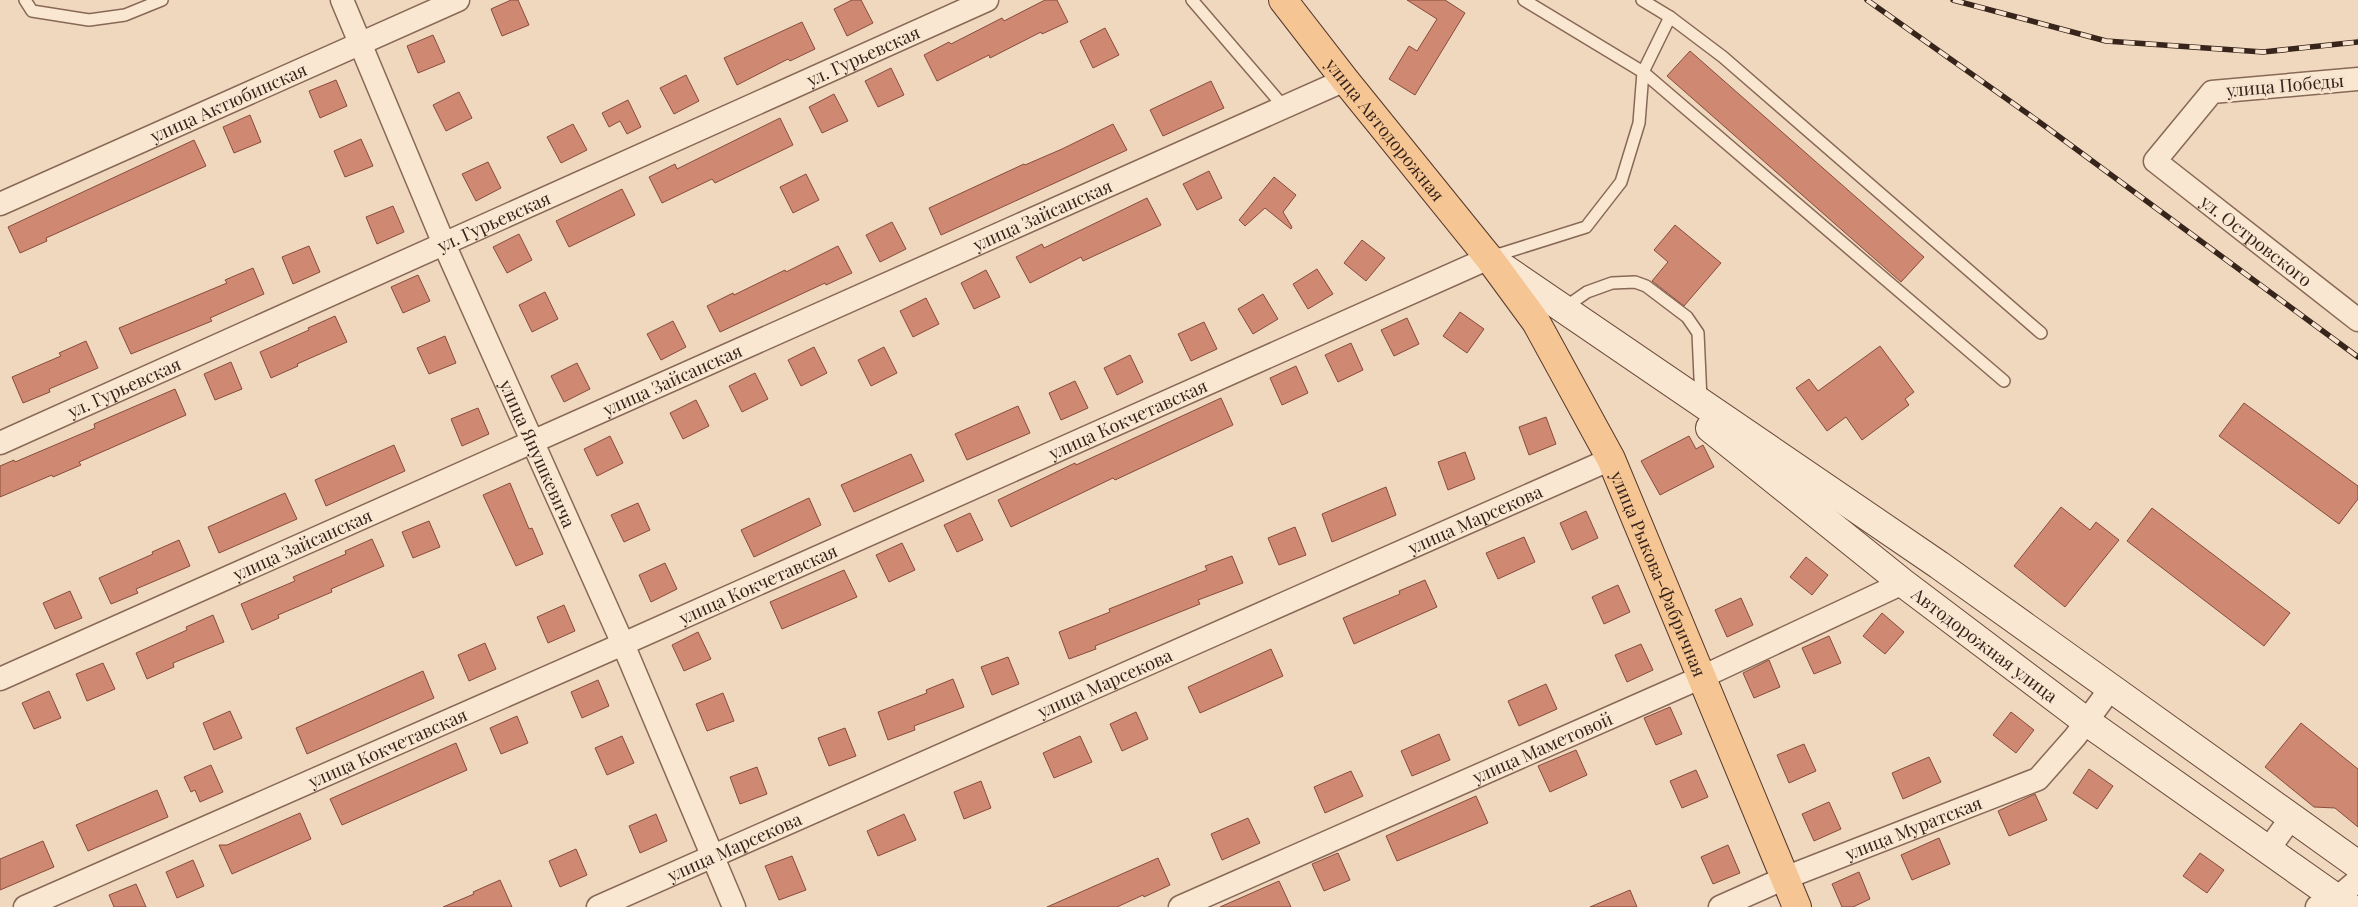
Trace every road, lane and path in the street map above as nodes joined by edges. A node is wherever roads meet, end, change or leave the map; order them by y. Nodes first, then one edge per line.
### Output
1 (25, 0) edge
2 (162, 0) edge
3 (342, 0) edge
4 (458, 0) edge
5 (987, 0) edge
6 (1192, 0) edge
7 (1283, 0) edge
8 (1524, 0) edge
9 (1642, 0) edge
10 (1670, 17) junction
11 (360, 44) junction
12 (1642, 72) junction
13 (2358, 79) edge
14 (1345, 80) junction
15 (1284, 107) junction
16 (2155, 162) joint
17 (0, 204) edge
18 (444, 244) junction
19 (1489, 258) junction
20 (1563, 309) junction
21 (2358, 320) edge
22 (2041, 333) dead end
23 (1638, 361) junction
24 (2004, 381) dead end
25 (1701, 401) junction
26 (0, 442) edge
27 (533, 443) junction
28 (1611, 459) junction
29 (1902, 583) junction
30 (623, 644) junction
31 (1, 675) edge
32 (1702, 677) junction
33 (2111, 688) junction
34 (2086, 722) junction
35 (2291, 818) junction
36 (2268, 850) junction
37 (711, 856) junction
38 (2358, 865) edge
39 (1785, 878) junction
40 (2358, 880) edge
41 (2334, 904) edge
42 (25, 907) edge
43 (598, 907) edge
44 (734, 907) edge
45 (1180, 907) edge
46 (1720, 907) edge
47 (1797, 907) edge

1 - 2 lane
3 - 11 street, улица Янушкевича
4 - 11 street, улица Актюбинская
5 - 18 street, ул. Гурьевская
6 - 15 lane
7 - 14 main road, улица Автодорожная
8 - 12 lane
9 - 10 lane
10 - 12 lane
10 - 22 lane
11 - 17 street, улица Актюбинская
11 - 18 street, улица Янушкевича
12 - 19 lane
12 - 24 lane
13 - 16 street, улица Победы
14 - 15 street, улица Зайсанская
14 - 19 main road, улица Автодорожная
15 - 27 street, улица Зайсанская
16 - 21 street, ул. Островского
18 - 26 street, ул. Гурьевская
18 - 27 street, улица Янушкевича
19 - 20 main road, Автодорожная улица
19 - 28 main road, улица Рыкова-Фабричная
19 - 30 street, улица Кокчетавская
20 - 23 main road, Автодорожная улица
20 - 25 lane
23 - 25 main road, Автодорожная улица
23 - 29 main road, Автодорожная улица
25 - 33 main road, Автодорожная улица
27 - 30 street, улица Янушкевича
27 - 31 street, улица Зайсанская
28 - 32 main road, улица Рыкова-Фабричная
28 - 37 street, улица Марсекова
29 - 32 street, улица Маметовой
29 - 34 main road, Автодорожная улица
30 - 37 street, улица Янушкевича
30 - 42 street, улица Кокчетавская
32 - 39 main road, улица Рыкова-Фабричная
32 - 45 street, улица Маметовой
33 - 34 street, улица Муратская
33 - 35 main road, Автодорожная улица
34 - 36 main road, Автодорожная улица
34 - 39 street, улица Муратская
35 - 36 street
35 - 38 main road, Автодорожная улица
36 - 41 main road, Автодорожная улица
37 - 43 street, улица Марсекова
37 - 44 street, улица Янушкевича
39 - 46 street, улица Муратская
39 - 47 main road, улица Рыкова-Фабричная
40 - 41 street

